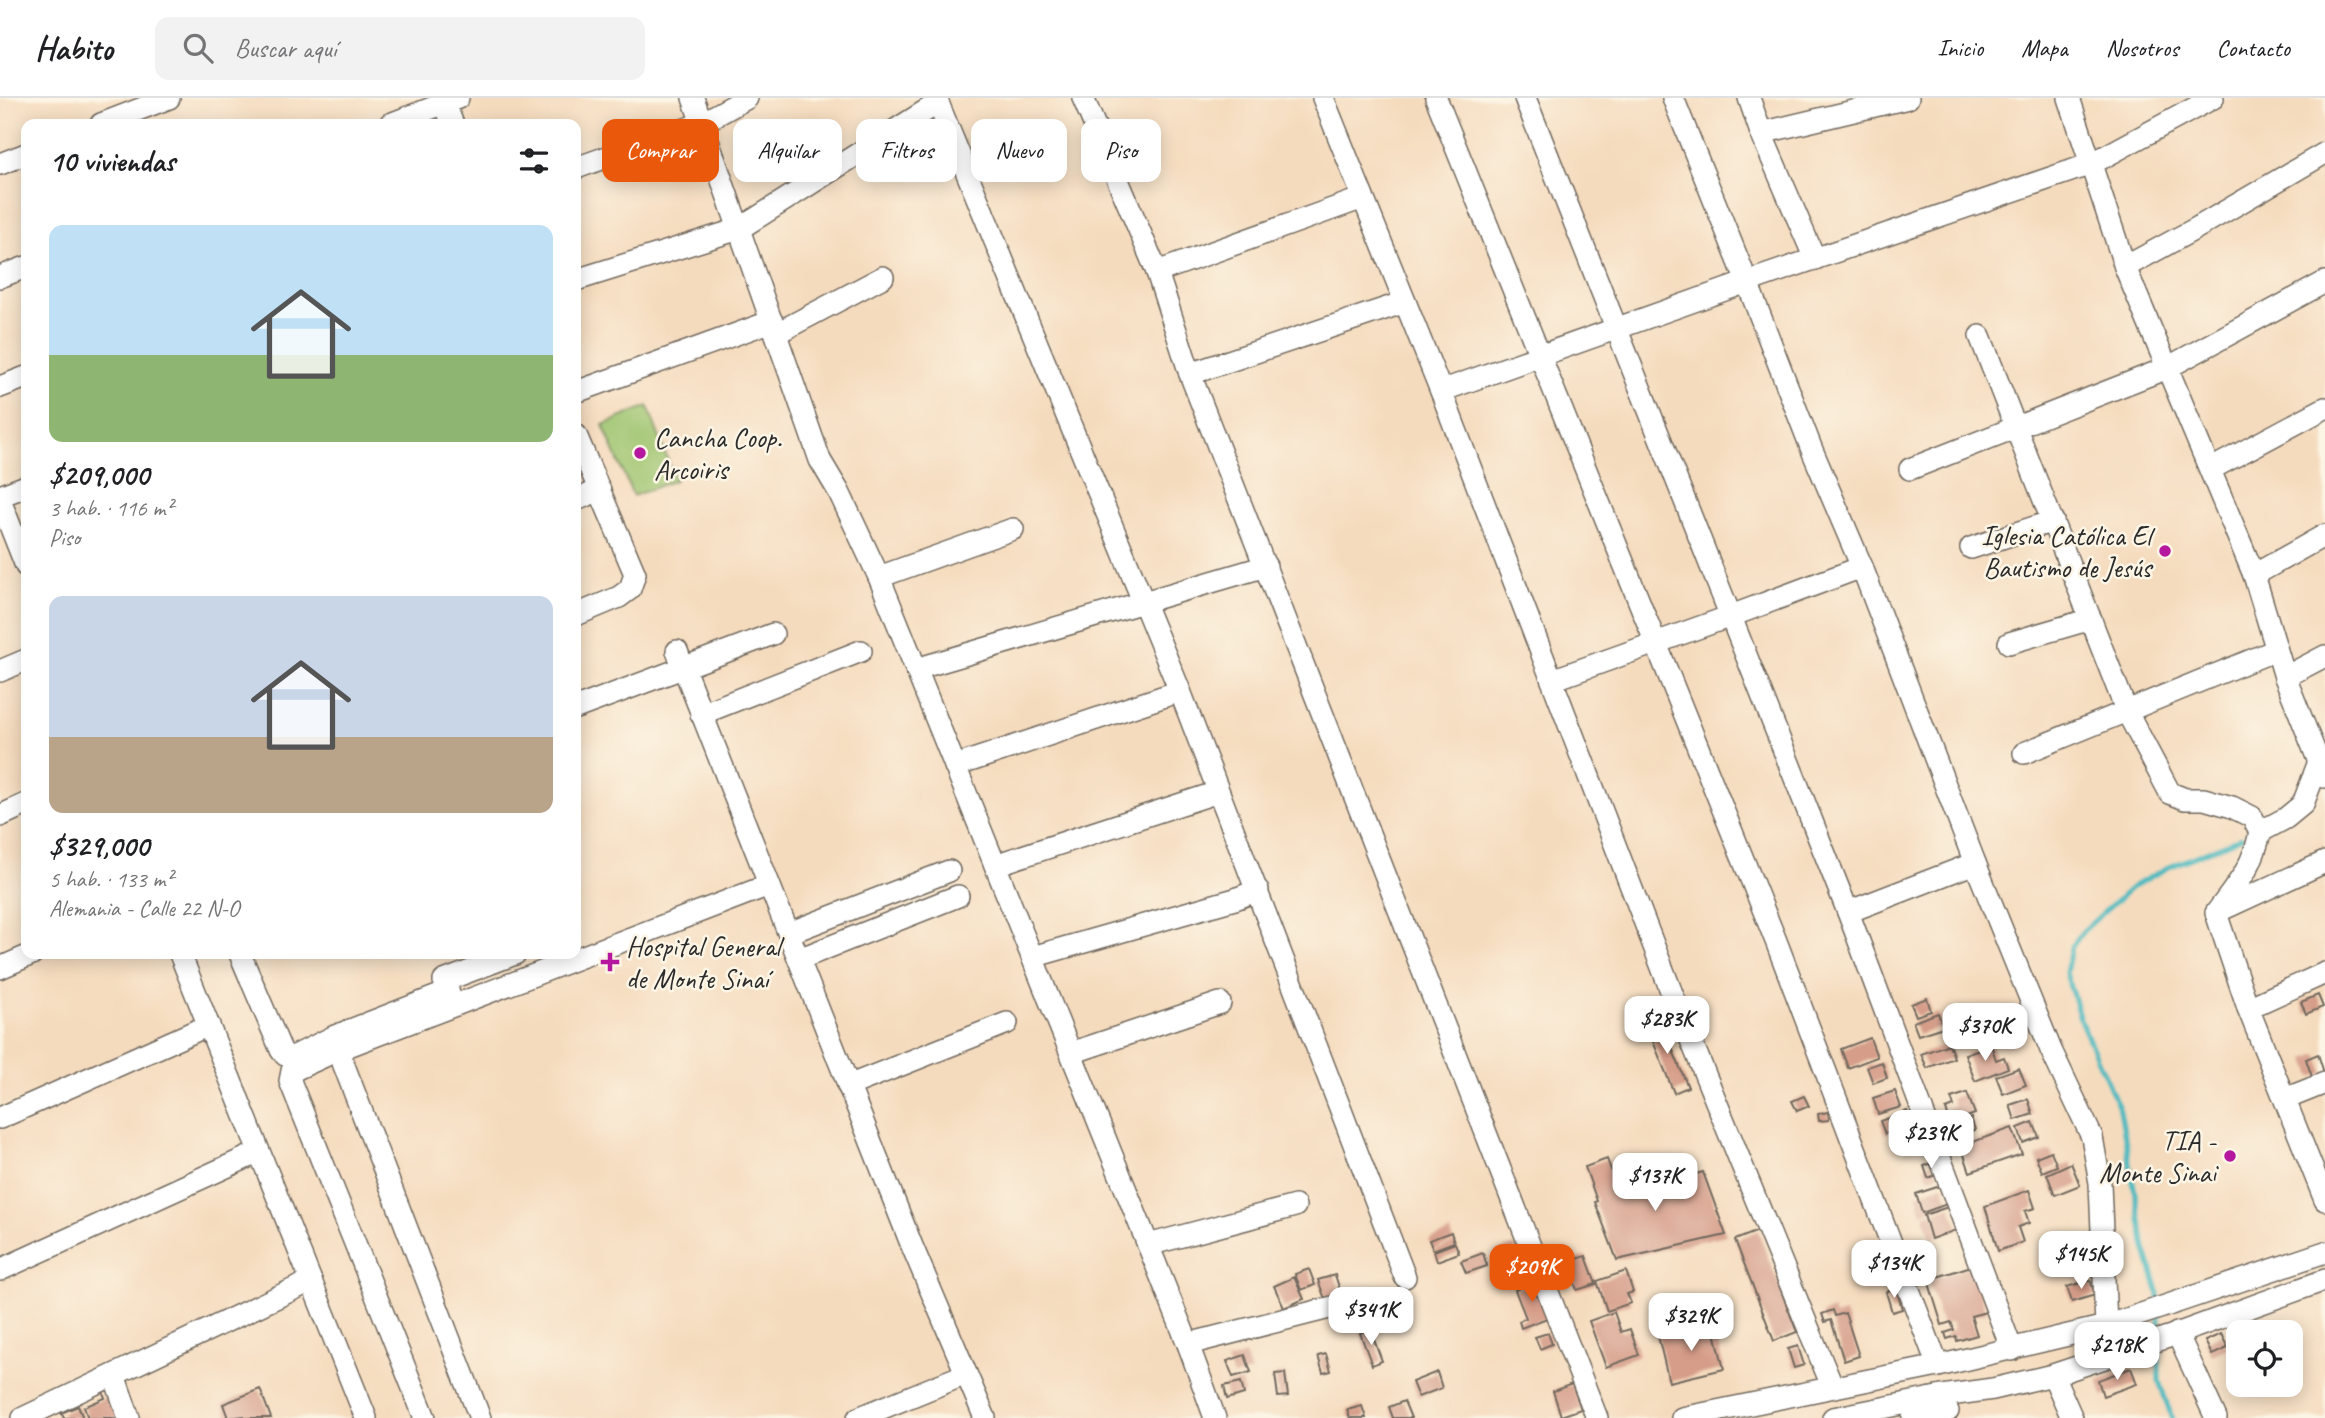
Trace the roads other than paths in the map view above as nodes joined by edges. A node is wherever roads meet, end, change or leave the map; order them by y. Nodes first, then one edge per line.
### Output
1 (169, 98) edge
2 (693, 98) edge
3 (747, 98) edge
4 (1083, 98) edge
5 (1436, 98) edge
6 (1525, 98) edge
7 (1672, 98) edge
8 (1749, 98) edge
9 (1908, 98) edge
10 (2069, 98) edge
11 (2213, 98) edge
12 (1327, 99) edge
13 (448, 100) edge
14 (937, 101) edge
15 (142, 110) edge
16 (116, 119) edge
17 (402, 119) edge
18 (452, 119) edge
19 (701, 119) edge
20 (709, 119) edge
21 (1761, 133) junction
22 (2325, 153) edge
23 (21, 156) edge
24 (602, 159) edge
25 (0, 164) edge
26 (2091, 164) junction
27 (581, 166) edge
28 (719, 172) edge
29 (1363, 198) junction
30 (739, 229) junction
31 (1815, 259) junction
32 (2125, 267) junction
33 (21, 269) edge
34 (1157, 272) junction
35 (0, 277) edge
36 (883, 277) dead end
37 (581, 278) edge
38 (1747, 282) junction
39 (2325, 282) edge
40 (1405, 302) junction
41 (774, 327) junction
42 (1616, 329) junction
43 (1980, 336) dead end
44 (1541, 355) junction
45 (2167, 368) junction
46 (1190, 374) junction
47 (21, 379) edge
48 (0, 387) edge
49 (581, 390) edge
50 (1441, 391) junction
51 (2325, 408) edge
52 (2016, 427) junction
53 (581, 446) edge
54 (1910, 469) dead end
55 (2211, 469) junction
56 (21, 489) edge
57 (600, 490) junction
58 (581, 498) edge
59 (1, 503) edge
60 (2053, 521) junction
61 (1013, 529) dead end
62 (2325, 535) edge
63 (1971, 548) dead end
64 (21, 553) edge
65 (1266, 566) junction
66 (1862, 567) junction
67 (2254, 575) junction
68 (879, 577) junction
69 (1145, 603) junction
70 (581, 613) edge
71 (1731, 617) junction
72 (2091, 619) junction
73 (773, 634) dead end
74 (1656, 643) junction
75 (2009, 643) dead end
76 (2276, 650) junction
77 (861, 651) dead end
78 (2325, 656) edge
79 (680, 659) junction
80 (21, 662) edge
81 (916, 670) junction
82 (0, 671) edge
83 (2285, 677) junction
84 (1552, 680) junction
85 (1180, 691) junction
86 (581, 706) edge
87 (2126, 710) junction
88 (701, 714) junction
89 (2024, 753) dead end
90 (2323, 764) edge
91 (955, 766) junction
92 (1217, 792) junction
93 (21, 806) edge
94 (0, 816) edge
95 (2260, 832) junction
96 (2325, 862) edge
97 (1975, 863) junction
98 (995, 865) junction
99 (948, 871) dead end
100 (769, 885) junction
101 (1258, 890) junction
102 (958, 896) dead end
103 (1848, 912) junction
104 (2216, 913) junction
105 (789, 933) junction
106 (581, 953) edge
107 (1032, 957) junction
108 (799, 958) junction
109 (21, 959) edge
110 (182, 959) edge
111 (242, 959) edge
112 (502, 959) edge
113 (564, 959) edge
114 (0, 968) edge
115 (2325, 973) edge
116 (451, 1000) junction
117 (1220, 1003) dead end
118 (2248, 1008) junction
119 (1007, 1023) dead end
120 (209, 1025) junction
121 (338, 1051) junction
122 (1071, 1053) junction
123 (2325, 1083) edge
124 (848, 1086) junction
125 (2285, 1099) junction
126 (0, 1118) edge
127 (259, 1152) junction
128 (2325, 1200) edge
129 (1295, 1206) dead end
130 (1148, 1245) junction
131 (2325, 1252) edge
132 (0, 1270) edge
133 (1405, 1277) dead end
134 (2325, 1280) edge
135 (311, 1281) junction
136 (1333, 1307) dead end
137 (2113, 1324) junction
138 (2172, 1335) junction
139 (1188, 1344) junction
140 (2012, 1350) junction
141 (1938, 1366) junction
142 (966, 1374) junction
143 (114, 1375) junction
144 (2053, 1375) junction
145 (1832, 1387) junction
146 (1947, 1408) edge
147 (357, 1415) edge
148 (23, 1418) edge
149 (129, 1418) edge
150 (425, 1418) edge
151 (480, 1418) edge
152 (858, 1418) edge
153 (985, 1418) edge
154 (1215, 1418) edge
155 (1597, 1418) edge
156 (1682, 1418) edge
157 (1833, 1418) edge
158 (1913, 1418) edge
159 (2072, 1418) edge
160 (2217, 1418) edge

1 - 15 street
2 - 19 street
3 - 20 street
4 - 34 street
5 - 44 street
6 - 42 street
7 - 38 street
8 - 21 street
9 - 21 street
10 - 26 street
11 - 26 street
12 - 29 street
13 - 17 street
13 - 18 street
14 - 30 street
14 - 69 street
15 - 16 street
21 - 31 street
22 - 32 street
23 - 25 street
24 - 27 street
26 - 31 street
26 - 32 street
28 - 30 street
29 - 34 street
29 - 40 street
30 - 37 street
30 - 41 street
31 - 38 street
32 - 45 street
33 - 35 street
34 - 46 street
36 - 41 street
38 - 42 street
38 - 66 street
39 - 45 street
40 - 46 street
40 - 50 street
41 - 49 street
41 - 68 street
42 - 44 street
42 - 71 street
43 - 52 street
44 - 50 street
44 - 74 street
45 - 52 street
45 - 55 street
46 - 65 street
47 - 48 street
50 - 84 street
51 - 55 street
52 - 54 street
52 - 60 street
53 - 57 street
55 - 67 street
56 - 59 street
57 - 58 street
57 - 70 street
59 - 64 street
60 - 63 street
60 - 72 street
61 - 68 street
62 - 67 street
65 - 69 street
65 - 155 street
66 - 71 street
66 - 97 street
67 - 76 street
68 - 81 street
69 - 81 street
69 - 85 street
71 - 74 street
71 - 103 street
72 - 75 street
72 - 87 street
73 - 79 street
74 - 84 street
74 - 141 street
76 - 83 street
76 - 87 street
77 - 88 street
78 - 83 street
79 - 86 street
79 - 88 street
80 - 82 street
81 - 91 street
83 - 90 street
84 - 145 street
85 - 91 street
85 - 92 street
87 - 89 street
87 - 95 street
88 - 100 street
90 - 95 street
91 - 98 street
92 - 98 street
92 - 101 street
93 - 94 street
95 - 104 street
96 - 104 street
97 - 103 street
97 - 137 street
98 - 107 street
99 - 105 street
100 - 105 street
100 - 106 street
101 - 107 street
101 - 133 street
102 - 108 street
103 - 140 street
104 - 118 street
105 - 108 street
107 - 122 street
108 - 124 street
109 - 114 street
110 - 120 street
111 - 116 street
112 - 116 street
113 - 116 street
115 - 118 street
116 - 121 street
117 - 122 street
118 - 125 street
119 - 124 street
120 - 126 street
120 - 127 street
121 - 150 street
121 - 151 street
122 - 130 street
123 - 125 street
124 - 142 street
125 - 128 street
127 - 132 street
127 - 135 street
129 - 130 street
130 - 139 street
131 - 137 street
134 - 138 street
135 - 143 street
135 - 147 street
136 - 139 street
137 - 140 street
138 - 144 street
138 - 160 street
139 - 154 street
140 - 141 street
141 - 145 street
142 - 152 street
142 - 153 street
143 - 148 street
143 - 149 street
144 - 146 street
144 - 159 street
145 - 156 street
146 - 157 street
146 - 158 street

